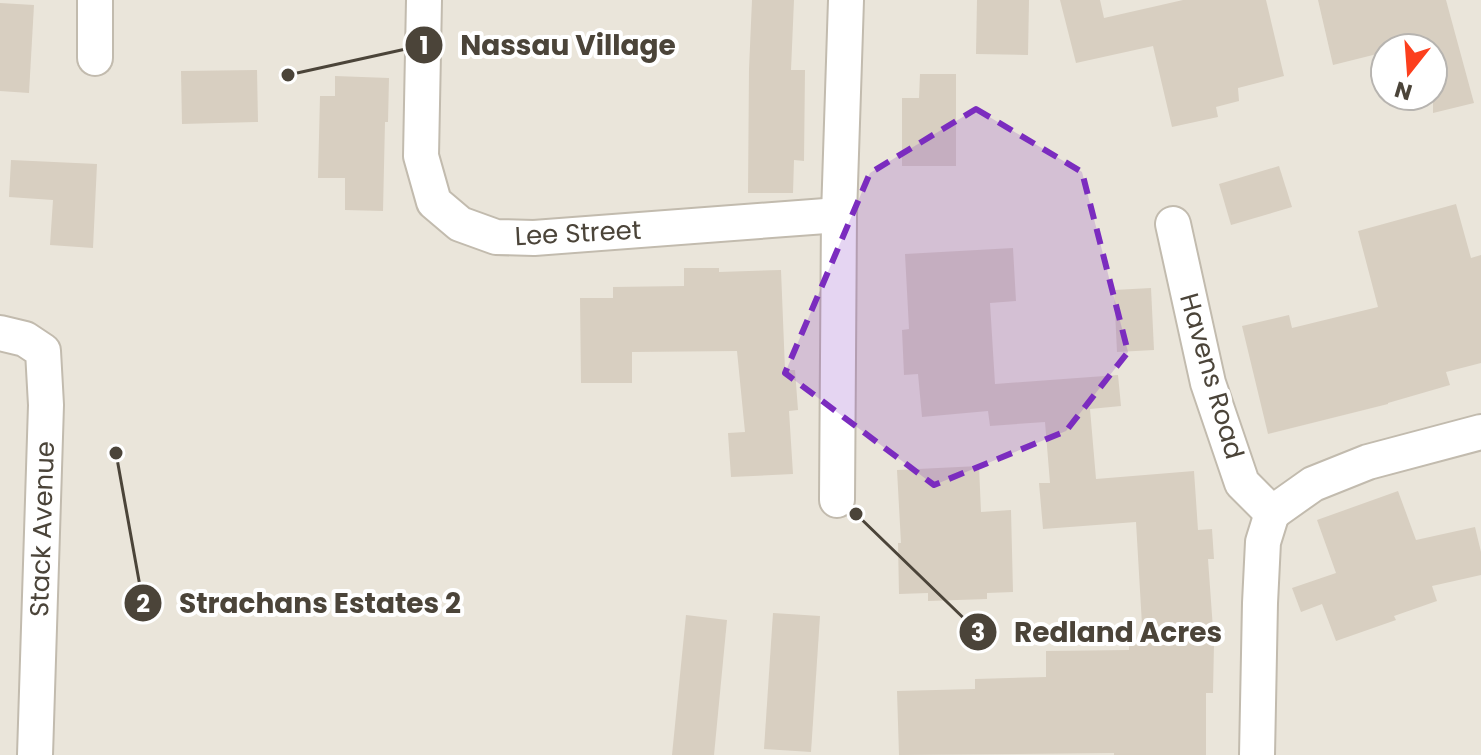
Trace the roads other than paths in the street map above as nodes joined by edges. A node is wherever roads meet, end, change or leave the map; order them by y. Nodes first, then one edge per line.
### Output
1 (95, 0) edge
2 (424, 0) edge
3 (846, 0) edge
4 (95, 58) dead end
5 (839, 215) junction
6 (1173, 224) dead end
7 (0, 333) edge
8 (1479, 441) edge
9 (837, 500) dead end
10 (1272, 513) junction
11 (35, 755) edge
12 (1257, 755) edge

1 - 4 street
2 - 5 street, Lee Street
3 - 5 street
5 - 9 street
6 - 10 street, Havens Road
7 - 11 street, Stack Avenue
8 - 10 street
10 - 12 street

